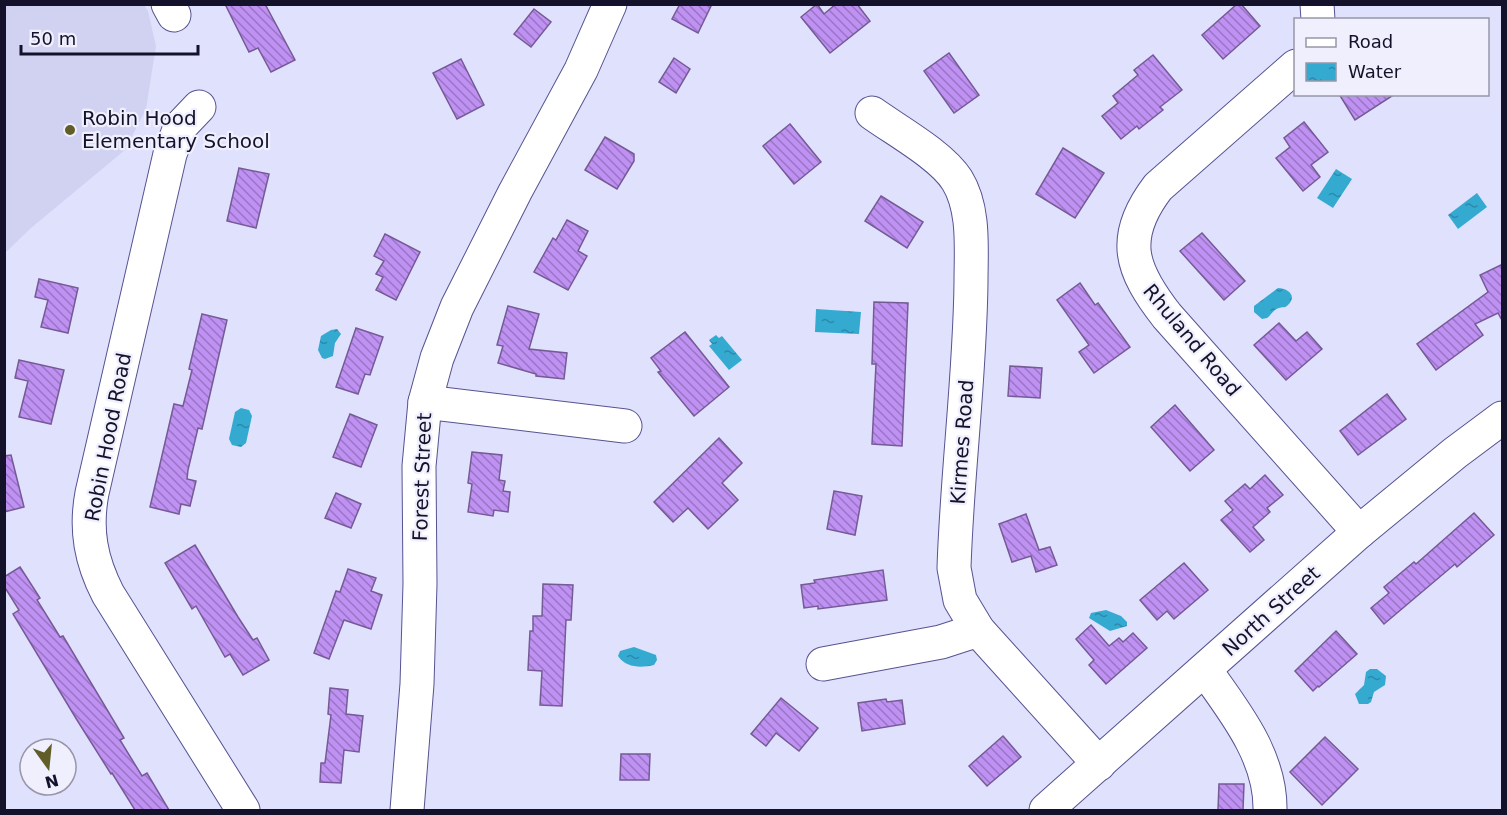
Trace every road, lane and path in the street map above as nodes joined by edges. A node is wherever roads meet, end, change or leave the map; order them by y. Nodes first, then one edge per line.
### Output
1 (610, 4) edge
2 (1294, 68) edge
3 (199, 107) dead end
4 (872, 113) dead end
5 (425, 402) junction
6 (625, 426) dead end
7 (1498, 431) edge
8 (1359, 532) junction
9 (978, 630) junction
10 (823, 664) dead end
11 (1205, 670) junction
12 (1099, 764) junction
13 (243, 810) edge
14 (406, 810) edge
15 (1046, 810) edge
16 (1270, 810) edge

1 - 5 street, Forest Street
2 - 8 street, Rhuland Road
3 - 13 street, Robin Hood Road
4 - 9 street, Kirmes Road
5 - 6 street
5 - 14 street, Forest Street
7 - 8 street, North Street
8 - 11 street, North Street
9 - 10 street
9 - 12 street, Kirmes Road
11 - 12 street, North Street
11 - 16 street
12 - 15 street, North Street

